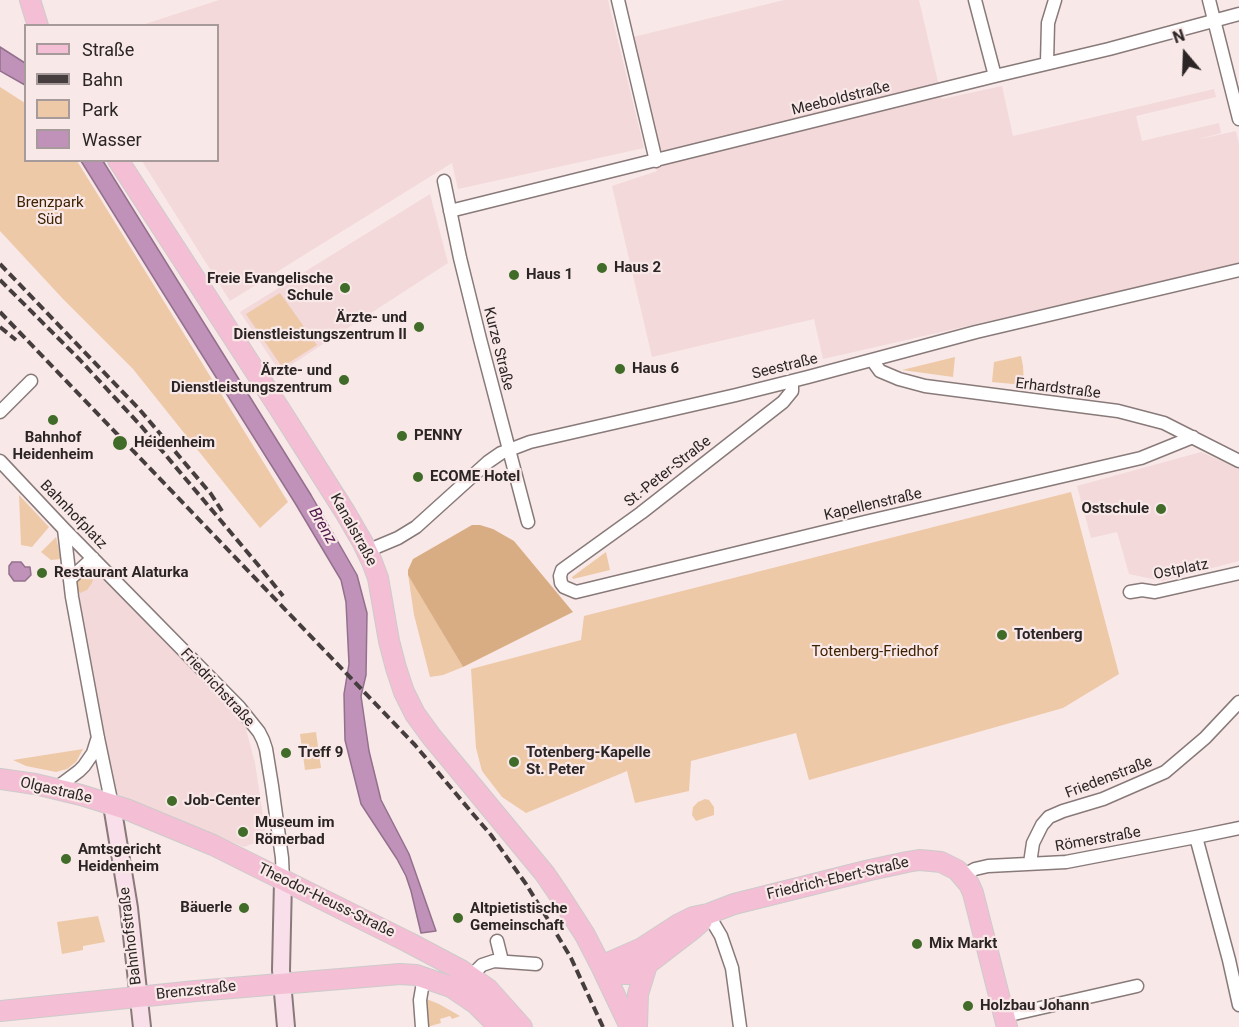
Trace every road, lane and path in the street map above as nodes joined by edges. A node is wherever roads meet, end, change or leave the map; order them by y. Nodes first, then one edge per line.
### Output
1 (30, 0) edge
2 (618, 0) edge
3 (975, 0) edge
4 (1055, 0) edge
5 (1209, 0) edge
6 (1239, 14) edge
7 (1214, 20) junction
8 (37, 24) edge
9 (1047, 63) junction
10 (995, 76) junction
11 (1239, 119) edge
12 (656, 160) junction
13 (119, 162) edge
14 (444, 181) dead end
15 (450, 211) junction
16 (1239, 270) edge
17 (872, 360) junction
18 (31, 381) dead end
19 (792, 381) junction
20 (0, 412) edge
21 (1194, 437) junction
22 (508, 450) junction
23 (0, 461) edge
24 (1239, 461) edge
25 (528, 522) dead end
26 (64, 529) junction
27 (367, 552) junction
28 (93, 558) junction
29 (1239, 573) edge
30 (70, 579) junction
31 (561, 583) joint
32 (124, 591) joint
33 (1130, 592) dead end
34 (1239, 702) edge
35 (98, 738) junction
36 (0, 779) edge
37 (55, 789) junction
38 (112, 805) junction
39 (1239, 828) edge
40 (1196, 837) junction
41 (1030, 863) junction
42 (962, 876) junction
43 (283, 881) junction
44 (708, 914) junction
45 (497, 940) dead end
46 (1234, 959) edge
47 (502, 961) junction
48 (536, 964) dead end
49 (647, 965) junction
50 (602, 966) junction
51 (424, 977) junction
52 (472, 977) junction
53 (282, 983) junction
54 (1137, 986) dead end
55 (138, 997) junction
56 (1239, 1005) edge
57 (0, 1011) edge
58 (1006, 1022) edge
59 (142, 1027) edge
60 (286, 1027) edge
61 (422, 1027) edge
62 (499, 1027) edge
63 (522, 1027) edge
64 (630, 1027) edge
65 (637, 1027) edge
66 (740, 1027) edge

1 - 8 main road
2 - 12 street
3 - 10 street
4 - 9 street
5 - 7 street
6 - 7 street, Meeboldstraße
7 - 9 street, Meeboldstraße
7 - 11 street
9 - 10 street, Meeboldstraße
10 - 12 street, Meeboldstraße
12 - 15 street, Meeboldstraße
13 - 27 main road, Kanalstraße
14 - 15 street, Kurze Straße
15 - 22 street, Kurze Straße
16 - 17 street, Seestraße
17 - 19 street, Seestraße
17 - 21 street, Erhardstraße
18 - 20 street
19 - 22 street, Seestraße
19 - 31 street, St.-Peter-Straße
21 - 24 street, Erhardstraße
21 - 31 street, Kapellenstraße
22 - 25 street, Kurze Straße
22 - 27 street, Seestraße
23 - 26 street, Bahnhofplatz
26 - 28 street, Bahnhofplatz
26 - 30 street, Bahnhofstraße
27 - 50 main road, Kanalstraße
28 - 30 street
28 - 32 street, Bahnhofplatz
29 - 33 street, Ostplatz
30 - 35 street, Bahnhofstraße
32 - 43 street, Friedrichstraße
34 - 41 street, Friedenstraße
35 - 37 street
35 - 38 street, Bahnhofstraße
36 - 37 main road, Olgastraße
37 - 38 main road, Olgastraße
38 - 43 main road, Theodor-Heuss-Straße
38 - 55 main road, Bahnhofstraße
39 - 40 street, Römerstraße
40 - 41 street, Römerstraße
40 - 46 street
41 - 42 street, Römerstraße
42 - 44 main road, Friedrich-Ebert-Straße
42 - 58 main road
43 - 52 main road, Theodor-Heuss-Straße
43 - 53 main road, Friedrichstraße
44 - 49 main road, Friedrich-Ebert-Straße
44 - 50 main road, Friedrich-Ebert-Straße
44 - 66 street
45 - 47 street
46 - 56 street
47 - 48 street
47 - 52 street
49 - 50 main road, Friedrich-Ebert-Straße
49 - 65 main road
50 - 64 main road, Kanalstraße
51 - 53 main road, Brenzstraße
51 - 61 street
51 - 62 main road
52 - 63 main road, Theodor-Heuss-Straße
53 - 55 main road, Brenzstraße
53 - 60 main road, Friedrichstraße
54 - 58 street
55 - 57 main road, Brenzstraße
55 - 59 main road, Bahnhofstraße

